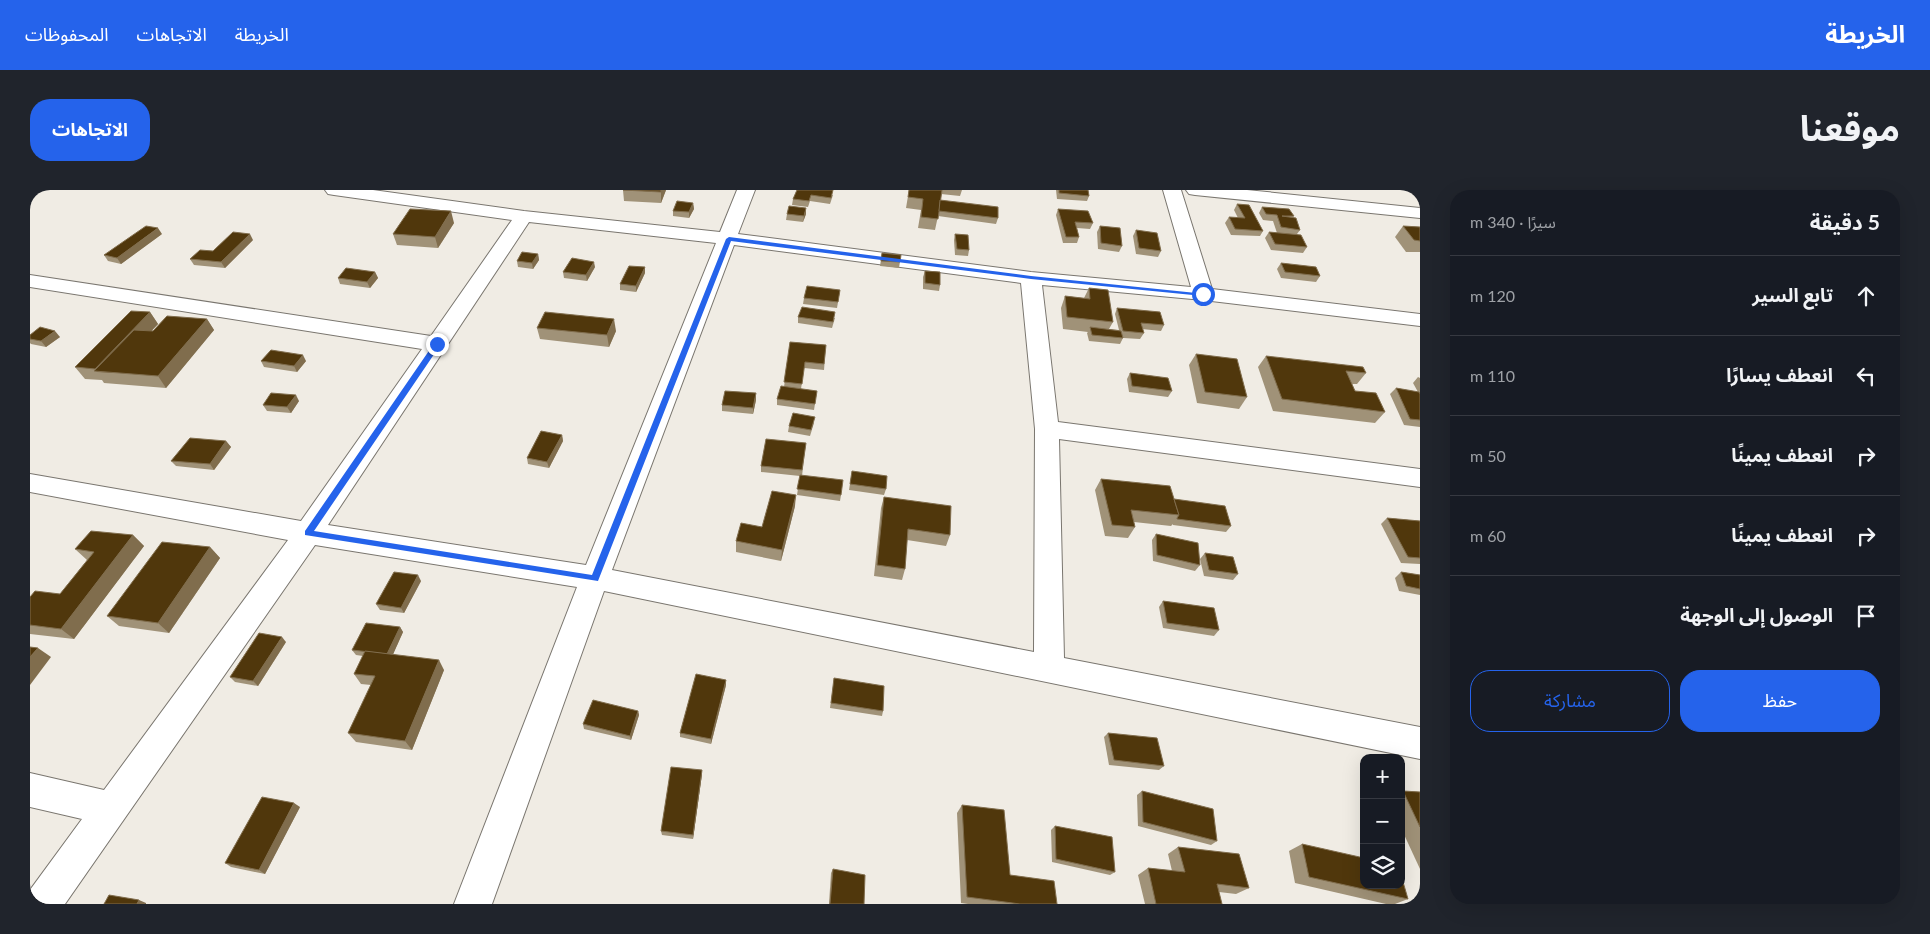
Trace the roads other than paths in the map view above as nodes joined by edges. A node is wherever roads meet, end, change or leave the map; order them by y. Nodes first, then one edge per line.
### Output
1 (334, 190) edge
2 (746, 190) edge
3 (1172, 190) edge
4 (1195, 190) edge
5 (1319, 196) edge
6 (1420, 213) edge
7 (524, 216) junction
8 (729, 239) junction
9 (1031, 278) junction
10 (30, 281) edge
11 (1203, 294) junction
12 (1420, 320) edge
13 (437, 344) junction
14 (1047, 429) junction
15 (1420, 478) edge
16 (30, 483) edge
17 (308, 533) junction
18 (595, 578) junction
19 (1049, 669) junction
20 (1420, 743) edge
21 (30, 790) edge
22 (111, 809) junction
23 (43, 904) edge
24 (473, 904) edge

1 - 7 street
2 - 8 street
3 - 11 street
4 - 5 street
5 - 6 street
7 - 8 street
7 - 13 street
8 - 9 street
8 - 18 street
9 - 11 street
9 - 14 street
10 - 13 street
11 - 12 street
13 - 17 street
14 - 15 street
14 - 19 street
16 - 17 street
17 - 18 street
17 - 22 street
18 - 19 street
18 - 24 street
19 - 20 street
21 - 22 street
22 - 23 street

